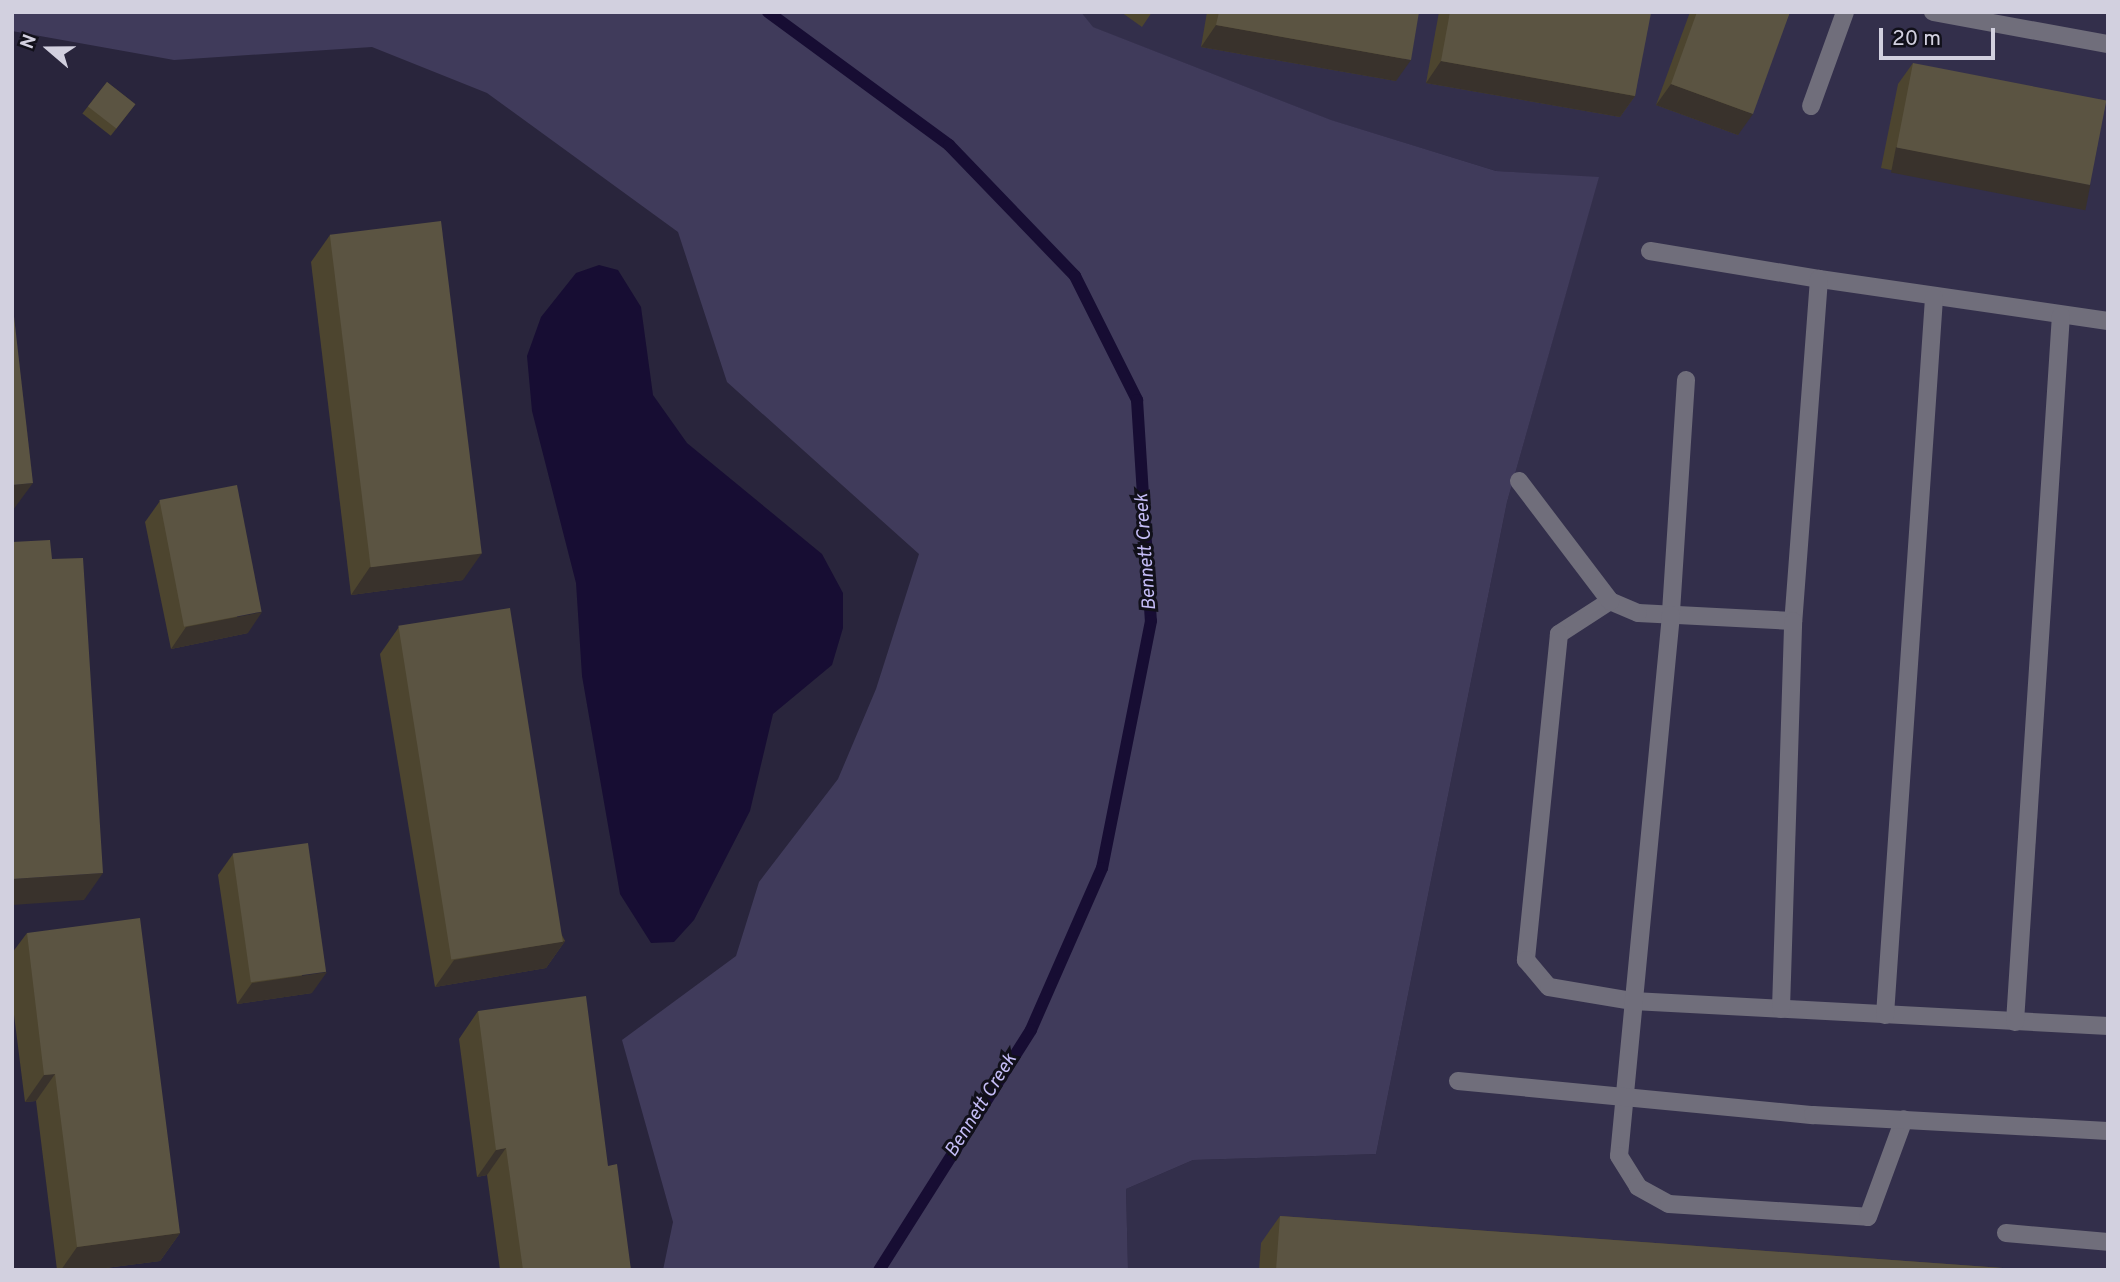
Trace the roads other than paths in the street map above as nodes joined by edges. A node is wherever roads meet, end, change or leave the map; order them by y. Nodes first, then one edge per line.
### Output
1 (1845, 12) edge
2 (1933, 12) edge
3 (2108, 44) edge
4 (1811, 106) dead end
5 (1650, 251) dead end
6 (1819, 279) junction
7 (1934, 298) junction
8 (2061, 315) junction
9 (2108, 321) edge
10 (1686, 380) dead end
11 (1519, 481) dead end
12 (1610, 601) junction
13 (1671, 615) junction
14 (1793, 621) junction
15 (1633, 1001) junction
16 (1781, 1009) junction
17 (1885, 1015) junction
18 (2015, 1022) junction
19 (2108, 1026) edge
20 (1458, 1081) dead end
21 (1624, 1097) junction
22 (1905, 1119) junction
23 (2108, 1131) edge
24 (2006, 1233) dead end
25 (2108, 1242) edge

1 - 4 lane
2 - 3 lane
5 - 6 lane
6 - 7 lane
6 - 14 lane
7 - 8 lane
7 - 17 lane
8 - 9 lane
8 - 18 lane
10 - 13 lane
11 - 12 lane
12 - 13 lane
12 - 15 lane
13 - 14 lane
13 - 15 lane
14 - 16 lane
15 - 16 lane
15 - 21 lane
16 - 17 lane
17 - 18 lane
18 - 19 lane
20 - 21 lane
21 - 22 lane
21 - 22 lane
22 - 23 lane
24 - 25 lane

